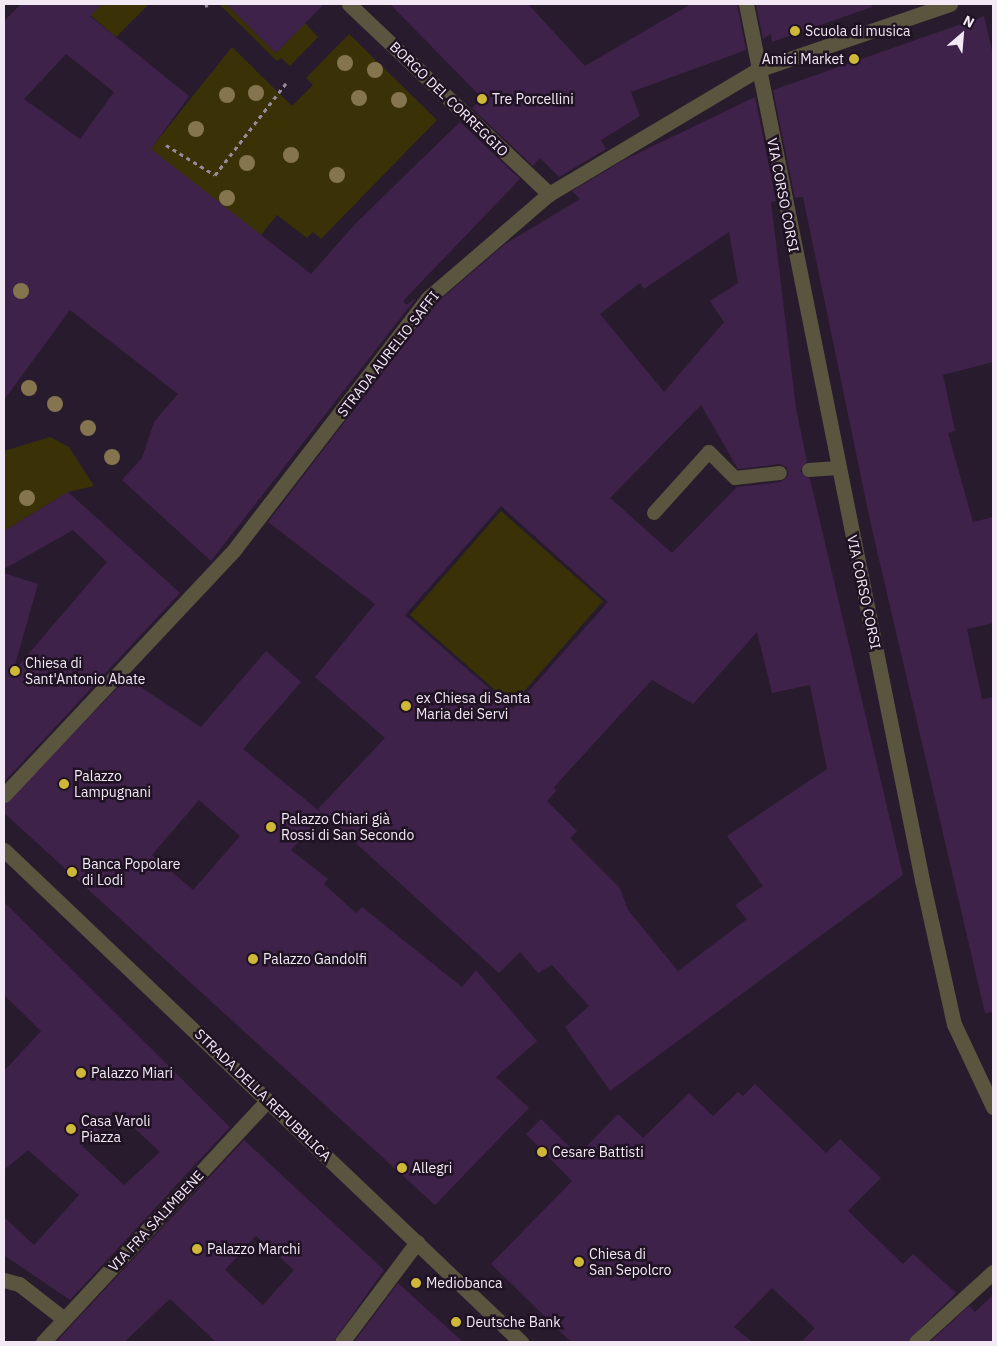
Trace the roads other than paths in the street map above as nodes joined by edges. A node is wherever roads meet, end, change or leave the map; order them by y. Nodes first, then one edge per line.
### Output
1 (349, 4) edge
2 (746, 4) edge
3 (950, 4) edge
4 (757, 70) junction
5 (549, 194) junction
6 (838, 468) junction
7 (809, 470) dead end
8 (780, 473) dead end
9 (654, 513) dead end
10 (4, 795) edge
11 (4, 851) edge
12 (268, 1100) junction
13 (993, 1107) edge
14 (416, 1242) junction
15 (993, 1272) edge
16 (4, 1280) edge
17 (64, 1319) junction
18 (43, 1342) edge
19 (342, 1342) edge
20 (520, 1342) edge
21 (916, 1342) edge

1 - 5 street, BORGO DEL CORREGGIO
2 - 4 street, VIA CORSO CORSI
3 - 4 street, STRADA AURELIO SAFFI
4 - 5 street, STRADA AURELIO SAFFI
4 - 6 street, VIA CORSO CORSI
5 - 10 street, STRADA AURELIO SAFFI
6 - 7 lane
6 - 13 street, VIA CORSO CORSI
8 - 9 lane
11 - 12 street, STRADA DELLA REPUBBLICA
12 - 14 street, STRADA DELLA REPUBBLICA
12 - 17 street, VIA FRA SALIMBENE
14 - 19 street
14 - 20 street, STRADA DELLA REPUBBLICA
15 - 21 street
16 - 17 street
17 - 18 street, VIA FRA SALIMBENE

